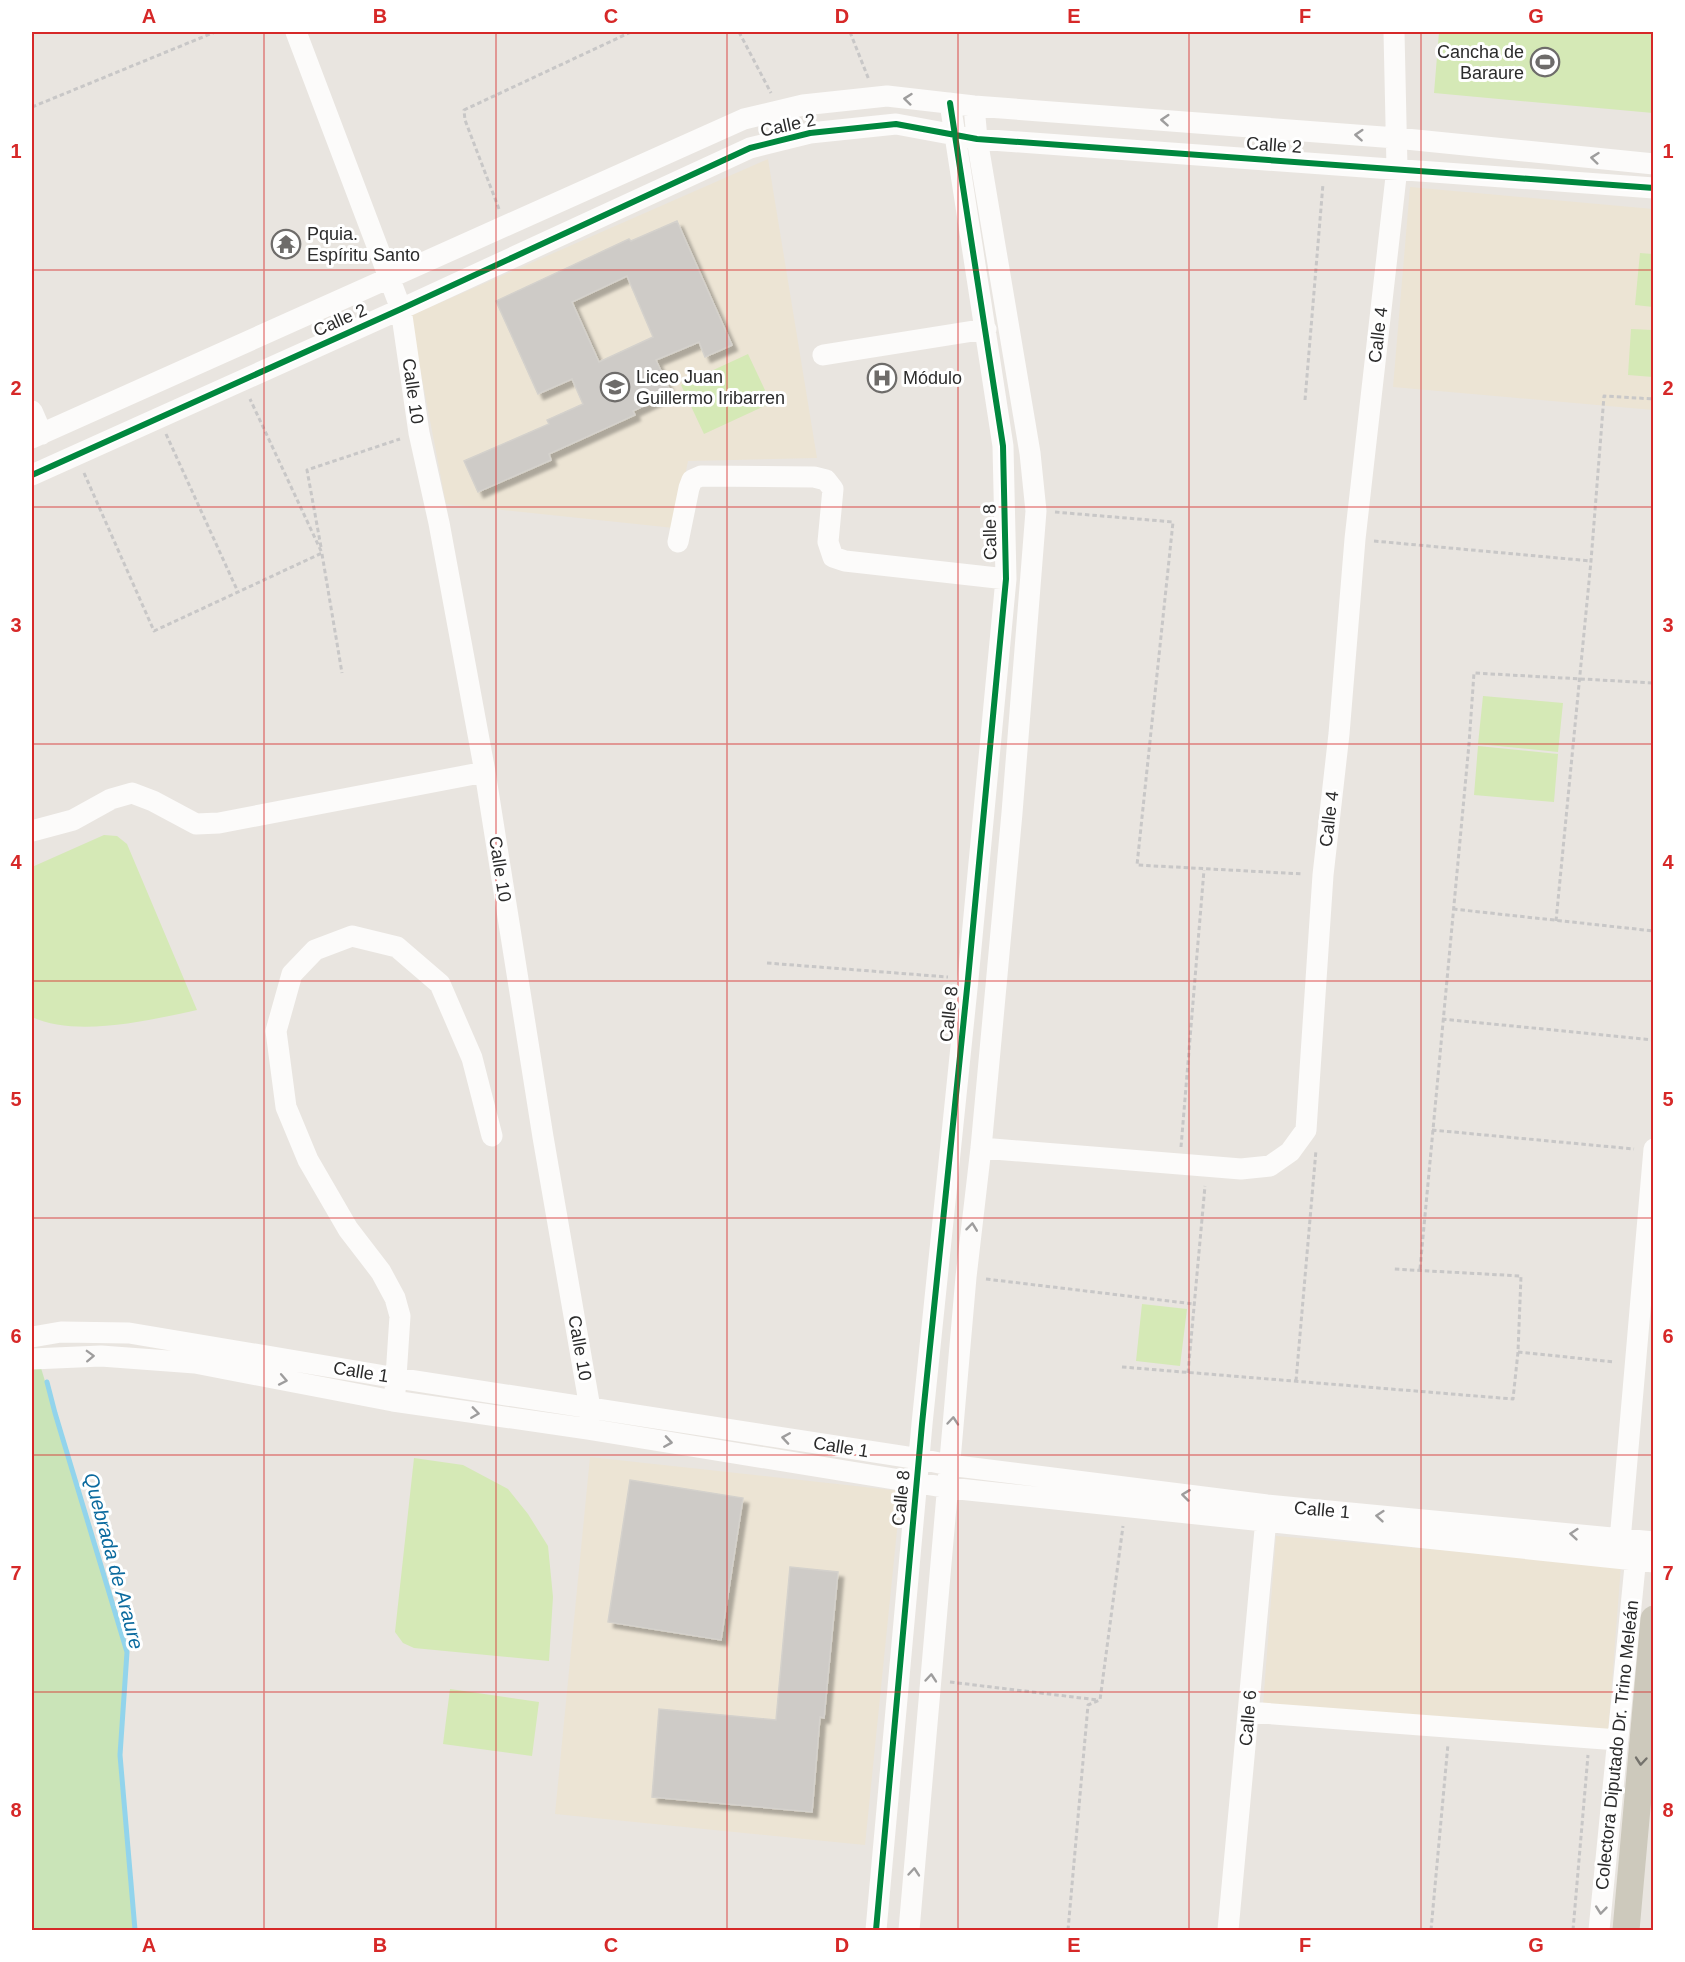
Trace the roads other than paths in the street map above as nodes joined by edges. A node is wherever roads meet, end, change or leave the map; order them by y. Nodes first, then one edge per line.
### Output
1 (296, 32) edge
2 (1394, 32) edge
3 (950, 103) junction
4 (974, 106) junction
5 (954, 134) junction
6 (1396, 138) junction
7 (977, 139) junction
8 (1653, 164) edge
9 (1397, 168) junction
10 (1653, 188) edge
11 (390, 279) junction
12 (401, 309) junction
13 (986, 328) junction
14 (823, 356) dead end
15 (32, 411) edge
16 (37, 436) edge
17 (32, 476) edge
18 (678, 542) dead end
19 (1006, 579) junction
20 (485, 772) junction
21 (32, 831) edge
22 (492, 1136) dead end
23 (981, 1148) junction
24 (1653, 1150) edge
25 (32, 1337) edge
26 (32, 1359) edge
27 (397, 1378) junction
28 (393, 1401) junction
29 (589, 1419) junction
30 (920, 1459) junction
31 (949, 1466) junction
32 (917, 1483) junction
33 (949, 1488) junction
34 (1267, 1514) junction
35 (1637, 1550) edge
36 (1653, 1619) edge
37 (1248, 1712) junction
38 (1618, 1740) junction
39 (876, 1930) edge
40 (909, 1930) edge
41 (1227, 1930) edge
42 (1599, 1930) edge
43 (1626, 1930) edge

1 - 11 street, Calle 10
2 - 6 street, Calle 4
3 - 4 street, Calle 2
3 - 5 street, Calle 8
3 -> 11 street, Calle 2
6 -> 4 street, Calle 2
4 - 7 street
5 - 7 street, Calle 2
5 - 12 street, Calle 2
5 - 13 street, Calle 8
8 -> 6 street, Calle 2
6 - 9 street, Calle 4
7 - 9 street, Calle 2
7 - 23 street
9 - 10 street, Calle 2
9 - 23 street, Calle 4
11 - 12 street, Calle 10
11 - 16 street, Calle 2
12 - 17 street, Calle 2
12 - 20 street, Calle 10
13 - 14 street
13 - 19 street, Calle 8
15 - 16 street
18 - 19 street
19 - 30 street, Calle 8
20 - 21 street
20 - 29 street, Calle 10
22 - 27 street
31 -> 23 street
24 - 35 street, Colectora Diputado Dr. Trino Meleán
25 - 27 street, Calle 1
26 -> 28 street, Calle 1
27 - 28 street
27 - 29 street, Calle 1
28 -> 29 street, Calle 1
30 -> 29 street, Calle 1
29 -> 32 street, Calle 1
30 - 31 street, Calle 1
30 - 32 street, Calle 8
31 - 33 street
34 -> 31 street, Calle 1
32 - 33 street, Calle 1
32 - 39 street, Calle 8
33 - 34 street, Calle 1
40 -> 33 street
34 - 35 street, Calle 1
34 - 37 street, Calle 6
35 - 38 street, Colectora Diputado Dr. Trino Meleán
36 -> 43 main road
37 - 38 street
37 - 41 street, Calle 6
38 -> 42 street, Colectora Diputado Dr. Trino Meleán

